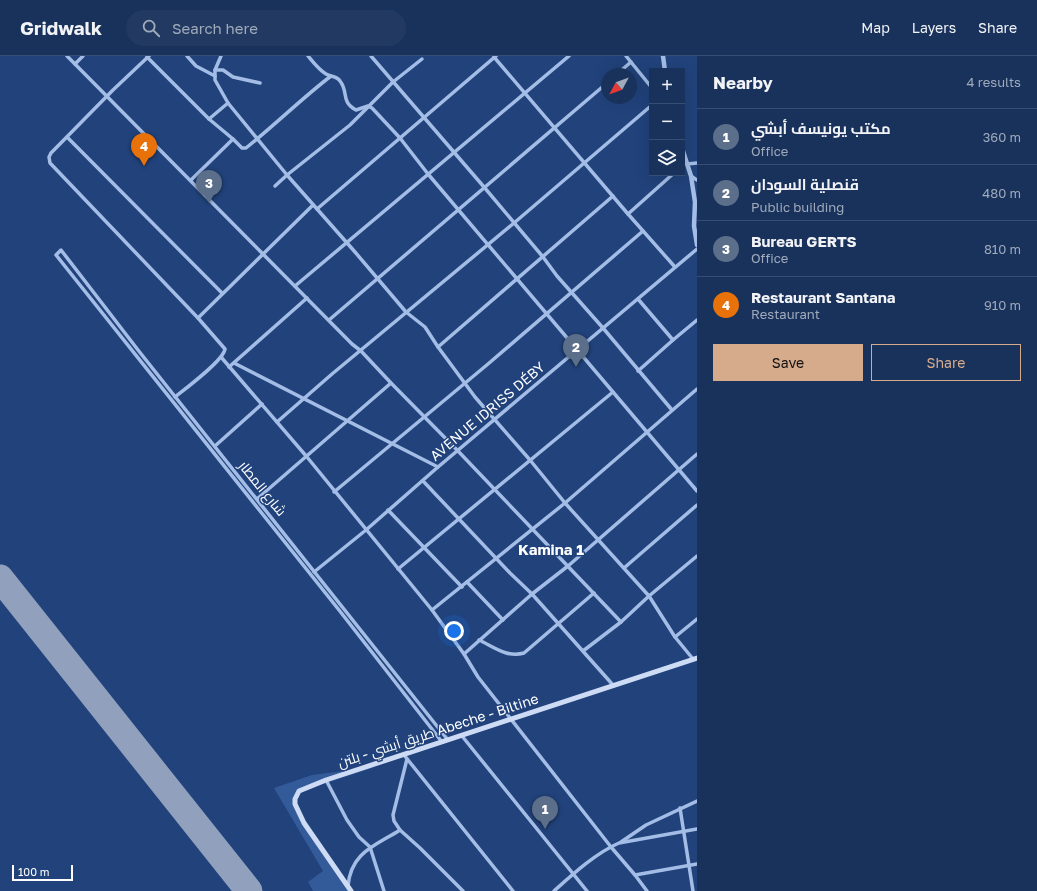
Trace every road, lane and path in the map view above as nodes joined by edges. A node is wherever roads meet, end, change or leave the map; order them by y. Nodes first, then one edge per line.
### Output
1 (67, 56) edge
2 (83, 56) edge
3 (187, 56) edge
4 (195, 56) edge
5 (222, 56) edge
6 (308, 56) edge
7 (371, 56) edge
8 (494, 56) edge
9 (569, 56) edge
10 (626, 56) edge
11 (663, 56) edge
12 (148, 57) edge
13 (422, 60) dead end
14 (192, 61) junction
15 (631, 62) junction
16 (75, 64) junction
17 (624, 68) edge
18 (665, 68) edge
19 (215, 70) junction
20 (215, 76) junction
21 (331, 76) junction
22 (393, 82) junction
23 (260, 83) dead end
24 (649, 84) edge
25 (601, 87) edge
26 (525, 93) junction
27 (107, 96) junction
28 (228, 103) junction
29 (368, 106) junction
30 (649, 108) edge
31 (424, 118) junction
32 (209, 119) junction
33 (555, 128) junction
34 (67, 137) junction
35 (234, 138) junction
36 (258, 138) junction
37 (400, 138) junction
38 (454, 152) junction
39 (685, 159) edge
40 (585, 162) junction
41 (697, 163) edge
42 (687, 164) junction
43 (428, 174) junction
44 (287, 175) junction
45 (671, 176) edge
46 (691, 176) junction
47 (191, 180) junction
48 (697, 180) edge
49 (275, 186) dead end
50 (484, 187) junction
51 (613, 196) junction
52 (313, 205) junction
53 (317, 209) junction
54 (458, 209) junction
55 (628, 214) junction
56 (514, 223) junction
57 (644, 231) junction
58 (347, 243) junction
59 (488, 244) junction
60 (697, 245) edge
61 (697, 249) edge
62 (263, 253) junction
63 (543, 257) junction
64 (675, 267) junction
65 (378, 279) junction
66 (518, 279) junction
67 (295, 286) junction
68 (222, 293) junction
69 (572, 293) junction
70 (307, 298) junction
71 (638, 299) junction
72 (406, 312) junction
73 (546, 314) junction
74 (198, 318) junction
75 (329, 320) junction
76 (697, 320) edge
77 (604, 328) junction
78 (673, 340) junction
79 (438, 347) junction
80 (577, 350) junction
81 (361, 351) junction
82 (221, 357) junction
83 (234, 363) junction
84 (229, 367) junction
85 (638, 371) junction
86 (391, 384) junction
87 (465, 384) junction
88 (697, 389) edge
89 (612, 392) junction
90 (176, 397) junction
91 (305, 399) junction
92 (171, 400) junction
93 (262, 404) junction
94 (672, 410) junction
95 (424, 417) junction
96 (495, 419) junction
97 (347, 421) junction
98 (277, 422) junction
99 (647, 433) junction
100 (391, 444) junction
101 (214, 446) junction
102 (458, 451) junction
103 (697, 454) edge
104 (307, 457) junction
105 (530, 460) junction
106 (438, 467) junction
107 (680, 470) junction
108 (423, 481) junction
109 (494, 490) junction
110 (697, 491) edge
111 (334, 492) junction
112 (258, 499) junction
113 (565, 503) junction
114 (697, 505) edge
115 (388, 510) junction
116 (459, 518) junction
117 (366, 530) junction
118 (532, 530) junction
119 (598, 540) junction
120 (424, 548) junction
121 (697, 556) edge
122 (496, 559) junction
123 (568, 566) junction
124 (398, 568) junction
125 (624, 568) junction
126 (315, 572) junction
127 (310, 574) junction
128 (467, 582) junction
129 (462, 587) junction
130 (594, 593) junction
131 (532, 594) junction
132 (649, 596) junction
133 (343, 607) junction
134 (339, 610) junction
135 (432, 610) junction
136 (697, 618) edge
137 (503, 620) junction
138 (558, 622) junction
139 (621, 622) junction
140 (675, 637) junction
141 (479, 640) junction
142 (583, 651) junction
143 (464, 654) junction
144 (695, 659) edge
145 (388, 664) junction
146 (384, 668) junction
147 (612, 685) junction
148 (510, 719) junction
149 (462, 736) junction
150 (448, 740) junction
151 (442, 742) junction
152 (406, 757) junction
153 (326, 780) junction
154 (697, 801) edge
155 (680, 808) junction
156 (400, 830) junction
157 (697, 830) edge
158 (683, 832) junction
159 (619, 843) junction
160 (611, 847) junction
161 (370, 848) junction
162 (697, 864) edge
163 (689, 865) junction
164 (573, 874) junction
165 (635, 875) junction
166 (350, 889) edge
167 (384, 891) edge
168 (463, 891) edge
169 (513, 891) edge
170 (554, 891) edge
171 (587, 891) edge
172 (647, 891) edge
173 (694, 891) edge

1 - 16 street
2 - 16 street
3 - 14 street
4 - 14 street
5 - 19 street
6 - 21 street
7 - 22 street
8 - 26 street
8 - 31 street
9 - 26 street
10 - 15 street
11 - 18 street
12 - 27 street
12 - 32 street
13 - 22 street
14 - 20 street
15 - 17 street
15 - 24 street
16 - 27 street
19 - 20 street
19 - 23 street
20 - 28 street
21 - 29 street
21 - 36 street
22 - 29 street
22 - 31 street
25 - 33 street
26 - 33 street
26 - 38 street
27 - 34 street
27 - 47 street
28 - 32 street
28 - 36 street
29 - 37 street
29 - 44 street
30 - 40 street
31 - 37 street
31 - 38 street
32 - 35 street
33 - 40 street
33 - 50 street
34 - 68 street
34 - 74 street
35 - 36 street
35 - 47 street
36 - 44 street
37 - 43 street
37 - 53 street
38 - 43 street
38 - 50 street
39 - 42 street
40 - 51 street
40 - 56 street
41 - 42 street
42 - 46 street
43 - 54 street
43 - 58 street
44 - 49 street
44 - 52 street
45 - 55 street
46 - 48 street
46 - 60 street
47 - 62 street
50 - 54 street
50 - 56 street
51 - 55 street
51 - 63 street
52 - 53 street
52 - 62 street
53 - 58 street
54 - 59 street
54 - 65 street
55 - 57 street
56 - 59 street
56 - 63 street
57 - 64 street
57 - 69 street
58 - 65 street
58 - 67 street
59 - 66 street
59 - 72 street
61 - 64 street, AVENUE IDRISS DÉBY
62 - 67 street
62 - 68 street
63 - 66 street
63 - 69 street
64 - 71 street, AVENUE IDRISS DÉBY
65 - 72 street
65 - 75 street
66 - 73 street
66 - 79 street
67 - 70 street
68 - 74 street
69 - 73 street
69 - 77 street
70 - 75 street
70 - 83 street
71 - 77 street, AVENUE IDRISS DÉBY
71 - 78 street
72 - 79 street
72 - 81 street
73 - 80 street
73 - 87 street
74 - 82 street
75 - 81 street
76 - 78 street
77 - 80 street, AVENUE IDRISS DÉBY
77 - 85 street
78 - 85 street
79 - 87 street
80 - 89 street
80 - 96 street, AVENUE IDRISS DÉBY
81 - 86 street
81 - 91 street
82 - 84 street
82 - 90 street
83 - 84 street
83 - 91 street
84 - 93 street
85 - 94 street
86 - 95 street
86 - 97 street
87 - 95 street
87 - 96 street
88 - 94 street
89 - 99 street
89 - 105 street
90 - 92 street
90 - 92 street, شارع المطار
90 - 101 street, شارع المطار
91 - 97 street
91 - 98 street
92 - 127 street, شارع المطار
93 - 98 street
93 - 101 street
94 - 99 street
95 - 100 street
95 - 102 street
96 - 102 street, AVENUE IDRISS DÉBY
96 - 105 street
97 - 100 street
97 - 104 street
98 - 104 street
99 - 107 street
99 - 113 street
100 - 106 street
100 - 111 street
101 - 112 street, شارع المطار
102 - 106 street, AVENUE IDRISS DÉBY
102 - 109 street
103 - 107 street
104 - 111 street
104 - 112 street
105 - 109 street
105 - 113 street
106 - 108 street, AVENUE IDRISS DÉBY
107 - 110 street
107 - 119 street
108 - 115 street, AVENUE IDRISS DÉBY
108 - 116 street
109 - 116 street
109 - 118 street
111 - 117 street
112 - 126 street, شارع المطار
113 - 118 street
113 - 119 street
114 - 125 street
115 - 117 street, AVENUE IDRISS DÉBY
115 - 120 street
116 - 120 street
116 - 122 street
117 - 124 street
117 - 126 street, AVENUE IDRISS DÉBY
118 - 122 street
118 - 123 street
119 - 123 street
119 - 125 street
120 - 124 street
120 - 129 street
121 - 132 street
122 - 128 street
122 - 131 street
123 - 130 street
123 - 131 street
124 - 135 street
125 - 132 street
126 - 127 street, AVENUE IDRISS DÉBY
126 - 133 street, شارع المطار
127 - 134 street, شارع المطار
128 - 129 street
128 - 137 street
129 - 135 street
130 - 138 street
130 - 139 street
131 - 137 street
131 - 138 street
132 - 139 street
132 - 140 street
133 - 134 street
133 - 145 street, شارع المطار
134 - 146 street, شارع المطار
135 - 143 street
136 - 140 street
137 - 141 street
138 - 141 street
138 - 142 street
139 - 142 street
140 - 144 street
141 - 143 street
142 - 147 street
143 - 148 street
144 - 147 main road, طريق أبشي - بلتن Abeche - Biltine
145 - 146 street
145 - 150 street, شارع المطار
146 - 151 street, شارع المطار
147 - 148 main road, طريق أبشي - بلتن Abeche - Biltine
148 - 149 main road, طريق أبشي - بلتن Abeche - Biltine
148 - 160 street
149 - 150 main road, طريق أبشي - بلتن Abeche - Biltine
149 - 164 street
150 - 151 main road, طريق أبشي - بلتن Abeche - Biltine
151 - 152 main road, طريق أبشي - بلتن Abeche - Biltine
152 - 153 main road, طريق أبشي - بلتن Abeche - Biltine
152 - 156 street
152 - 169 street
153 - 161 street
153 - 166 main road, طريق أبشي - بلتن Abeche - Biltine
154 - 155 street
155 - 158 street
155 - 159 street
156 - 161 street
156 - 168 street
157 - 158 street
158 - 159 street
158 - 163 street
159 - 160 street
160 - 164 street
160 - 165 street
161 - 166 street
161 - 167 street
162 - 163 street
163 - 165 street
163 - 173 street
164 - 170 street
164 - 171 street
165 - 172 street

